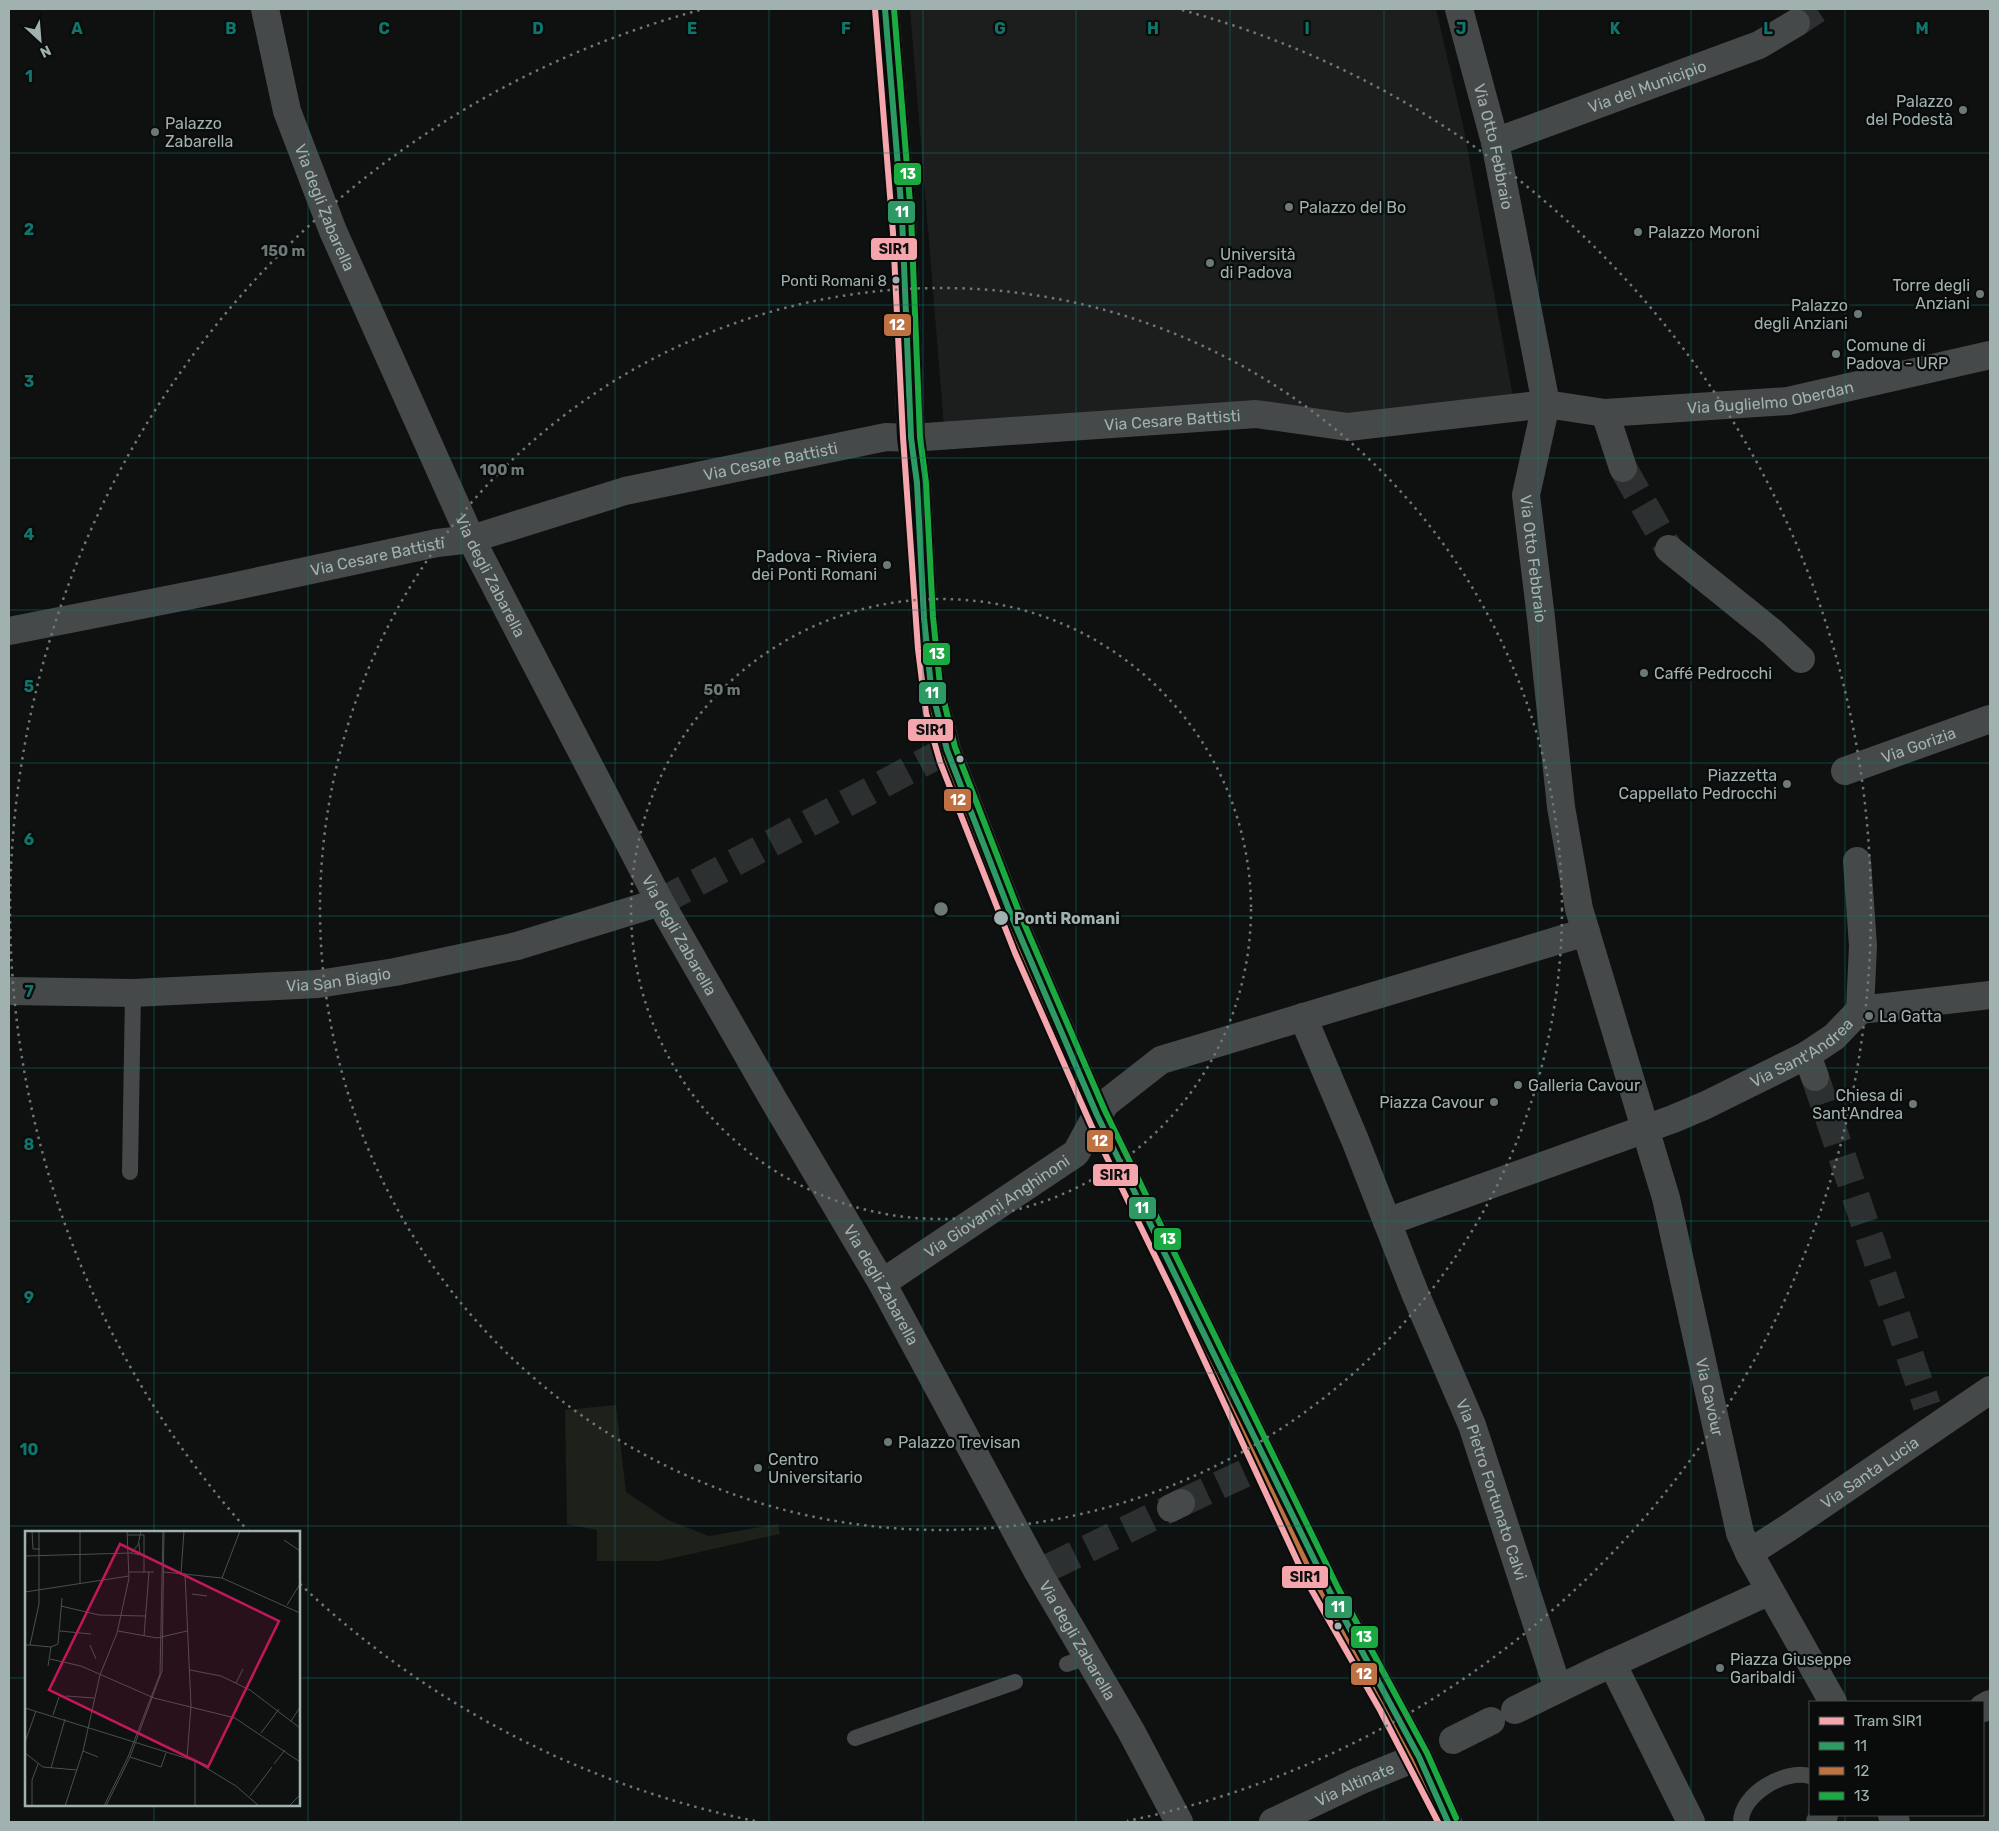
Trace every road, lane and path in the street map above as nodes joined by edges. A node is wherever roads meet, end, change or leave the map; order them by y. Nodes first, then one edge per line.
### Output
1 (265, 9) edge
2 (886, 9) edge
3 (1459, 9) edge
4 (1796, 23) tunnel mouth
5 (1495, 142) junction
6 (1990, 355) edge
7 (1546, 404) junction
8 (1605, 413) junction
9 (911, 438) junction
10 (1623, 468) tunnel mouth
11 (471, 539) junction
12 (1669, 549) tunnel mouth
13 (9, 631) edge
14 (1801, 659) dead end
15 (1990, 719) edge
16 (1845, 771) dead end
17 (1857, 861) dead end
18 (660, 902) junction
19 (1582, 921) junction
20 (9, 991) edge
21 (133, 993) junction
22 (1990, 995) edge
23 (1860, 1010) junction
24 (1290, 1021) junction
25 (1097, 1115) junction
26 (1645, 1129) junction
27 (130, 1172) dead end
28 (1387, 1222) junction
29 (882, 1283) junction
30 (1990, 1390) edge
31 (1749, 1553) junction
32 (1770, 1590) junction
33 (1601, 1668) junction
34 (1015, 1682) dead end
35 (1558, 1689) junction
36 (1832, 1701) edge
37 (1516, 1710) dead end
38 (1492, 1721) dead end
39 (855, 1738) dead end
40 (1453, 1740) dead end
41 (1410, 1760) dead end
42 (1809, 1776) edge
43 (1179, 1822) edge
44 (1273, 1822) edge
45 (1448, 1822) edge
46 (1691, 1822) edge
47 (1741, 1822) edge

1 - 11 street, Via degli Zabarella
2 - 9 street
3 - 5 street, Via Otto Febbraio
4 - 5 street, Via del Municipio
5 - 7 street, Via Otto Febbraio
6 - 8 street, Via Guglielmo Oberdan
7 - 8 street, Via Guglielmo Oberdan
7 - 9 street, Via Cesare Battisti
7 - 19 street, Via Otto Febbraio
8 - 10 street
9 - 11 street, Via Cesare Battisti
9 - 25 street
11 - 13 street, Via Cesare Battisti
11 - 18 street, Via degli Zabarella
12 - 14 street
15 - 16 street, Via Gorizia
17 - 23 street
18 - 21 street, Via San Biagio
18 - 29 street, Via degli Zabarella
19 - 24 street
19 - 26 street
20 - 21 street, Via San Biagio
21 - 27 lane
22 - 23 street, Via Sant'Andrea
23 - 26 street, Via Sant'Andrea
24 - 25 street, Via Giovanni Anghinoni
24 - 28 street
25 - 29 street, Via Giovanni Anghinoni
25 - 45 street
26 - 28 street
26 - 31 street, Via Cavour
28 - 35 street, Via Pietro Fortunato Calvi
29 - 43 street, Via degli Zabarella
30 - 31 street, Via Santa Lucia
31 - 32 street, Via Cavour
32 - 33 street
32 - 36 street
33 - 35 street
33 - 46 street
34 - 39 lane
35 - 37 street
38 - 40 street
41 - 44 street, Via Altinate
42 - 47 lane

